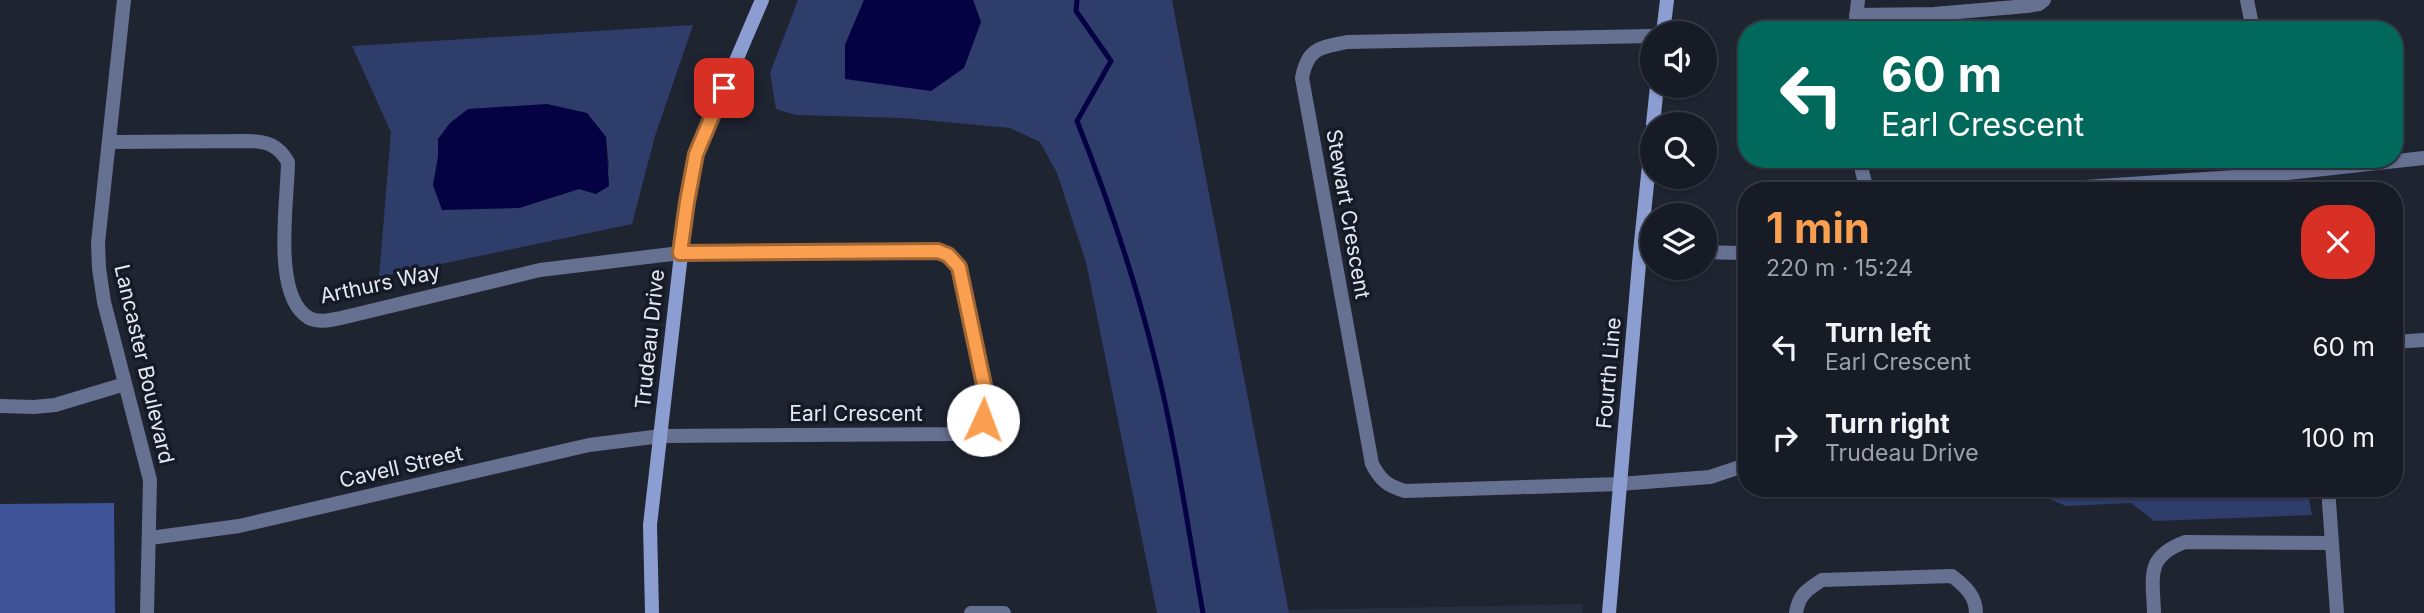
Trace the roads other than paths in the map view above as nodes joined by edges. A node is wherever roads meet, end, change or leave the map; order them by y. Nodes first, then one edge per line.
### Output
1 (124, 0) edge
2 (762, 0) edge
3 (1667, 0) edge
4 (2044, 0) edge
5 (2247, 0) edge
6 (1856, 15) edge
7 (1664, 21) edge
8 (2251, 21) edge
9 (1640, 36) edge
10 (110, 142) junction
11 (2424, 158) edge
12 (2403, 159) edge
13 (2266, 168) edge
14 (2119, 182) edge
15 (680, 253) junction
16 (1717, 253) edge
17 (1738, 253) edge
18 (1643, 280) edge
19 (2424, 340) edge
20 (2403, 341) edge
21 (125, 384) junction
22 (0, 406) edge
23 (662, 436) junction
24 (1738, 468) edge
25 (1620, 484) junction
26 (2329, 497) edge
27 (150, 538) junction
28 (2332, 542) junction
29 (147, 613) edge
30 (652, 613) edge
31 (971, 613) edge
32 (1004, 613) edge
33 (1609, 613) edge
34 (1796, 613) edge
35 (1976, 613) edge
36 (2154, 613) edge
37 (2337, 613) edge

1 - 10 street, Lancaster Boulevard
2 - 15 street, Trudeau Drive
3 - 7 street
4 - 6 street
5 - 8 street
9 - 25 street, Stewart Crescent
10 - 15 street, Arthurs Way
10 - 21 street, Lancaster Boulevard
11 - 12 street
13 - 14 street
15 - 23 street, Trudeau Drive
15 - 23 street, Earl Crescent
16 - 17 street
18 - 25 street, Fourth Line
19 - 20 street
21 - 22 street
21 - 27 street, Lancaster Boulevard
23 - 27 street, Cavell Street
23 - 30 street, Trudeau Drive
24 - 25 street
25 - 33 street, Fourth Line
26 - 28 street
27 - 29 street, Lancaster Boulevard
28 - 36 street
28 - 37 street
31 - 32 street
34 - 35 street

